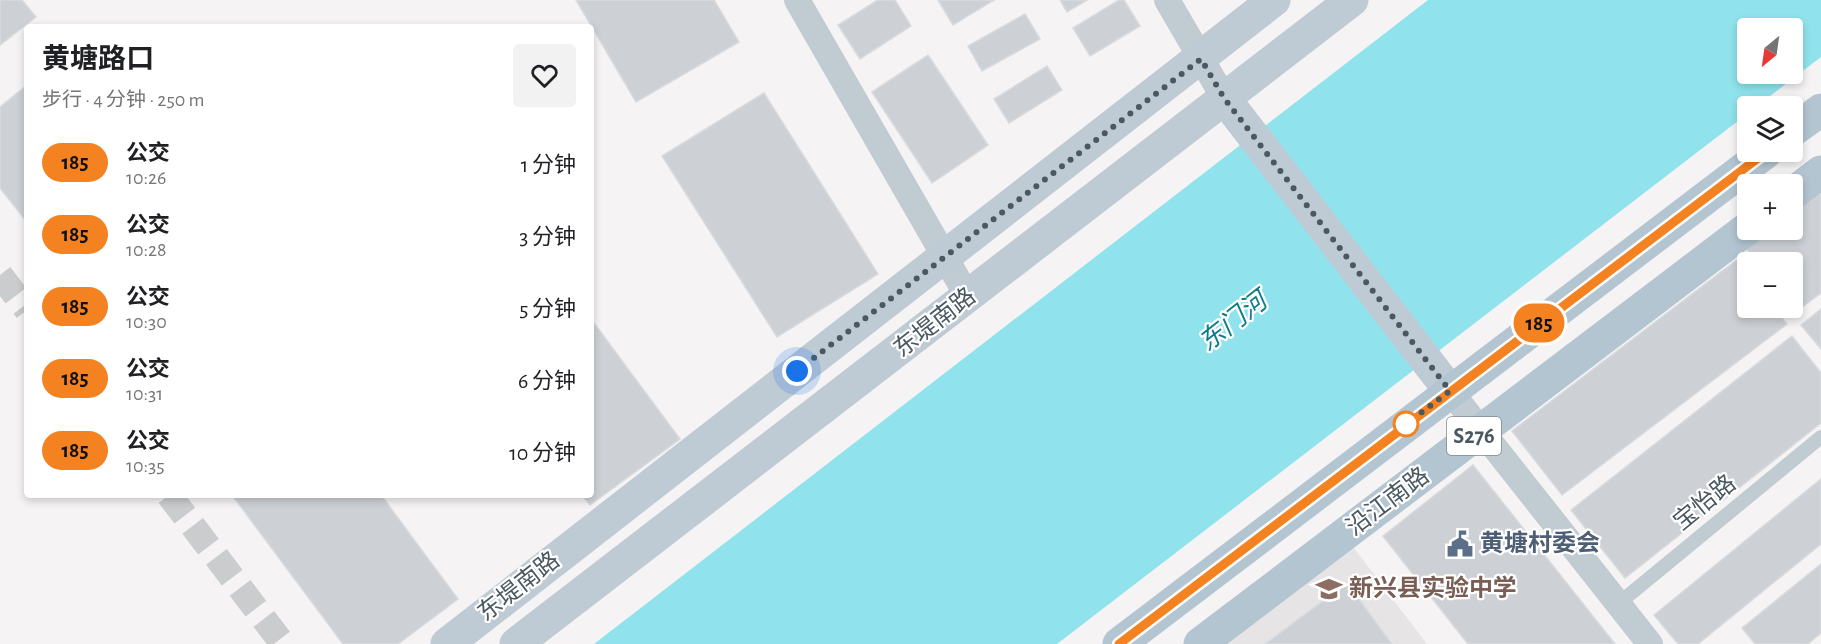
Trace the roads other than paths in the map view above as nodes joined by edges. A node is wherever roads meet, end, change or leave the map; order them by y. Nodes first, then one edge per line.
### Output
1 (796, 0) edge
2 (1167, 0) edge
3 (1274, 0) edge
4 (1352, 0) edge
5 (1201, 59) junction
6 (1224, 98) junction
7 (1821, 110) edge
8 (1803, 123) edge
9 (1753, 162) edge
10 (1821, 172) edge
11 (1803, 186) edge
12 (1737, 236) edge
13 (944, 256) junction
14 (968, 297) junction
15 (1450, 391) junction
16 (1481, 431) junction
17 (1821, 437) edge
18 (1618, 604) junction
19 (447, 644) edge
20 (516, 644) edge
21 (1119, 644) edge
22 (1200, 644) edge
23 (1650, 644) edge

1 - 13 street
2 - 5 street
3 - 5 main road, 东堤南路
4 - 6 main road, 东堤南路
5 - 6 street
5 - 13 main road, 东堤南路
6 - 14 main road, 东堤南路
6 - 15 main road
7 - 8 main road
9 - 15 main road, S276
10 - 11 main road
12 - 16 main road, 沿江南路 / S276
13 - 14 street
13 - 19 main road, 东堤南路
14 - 20 main road, 东堤南路
15 - 16 street
15 - 21 main road, S276
16 - 18 street
16 - 22 main road, 沿江南路 / S276
17 - 18 lane, 宝怡路
18 - 23 street

